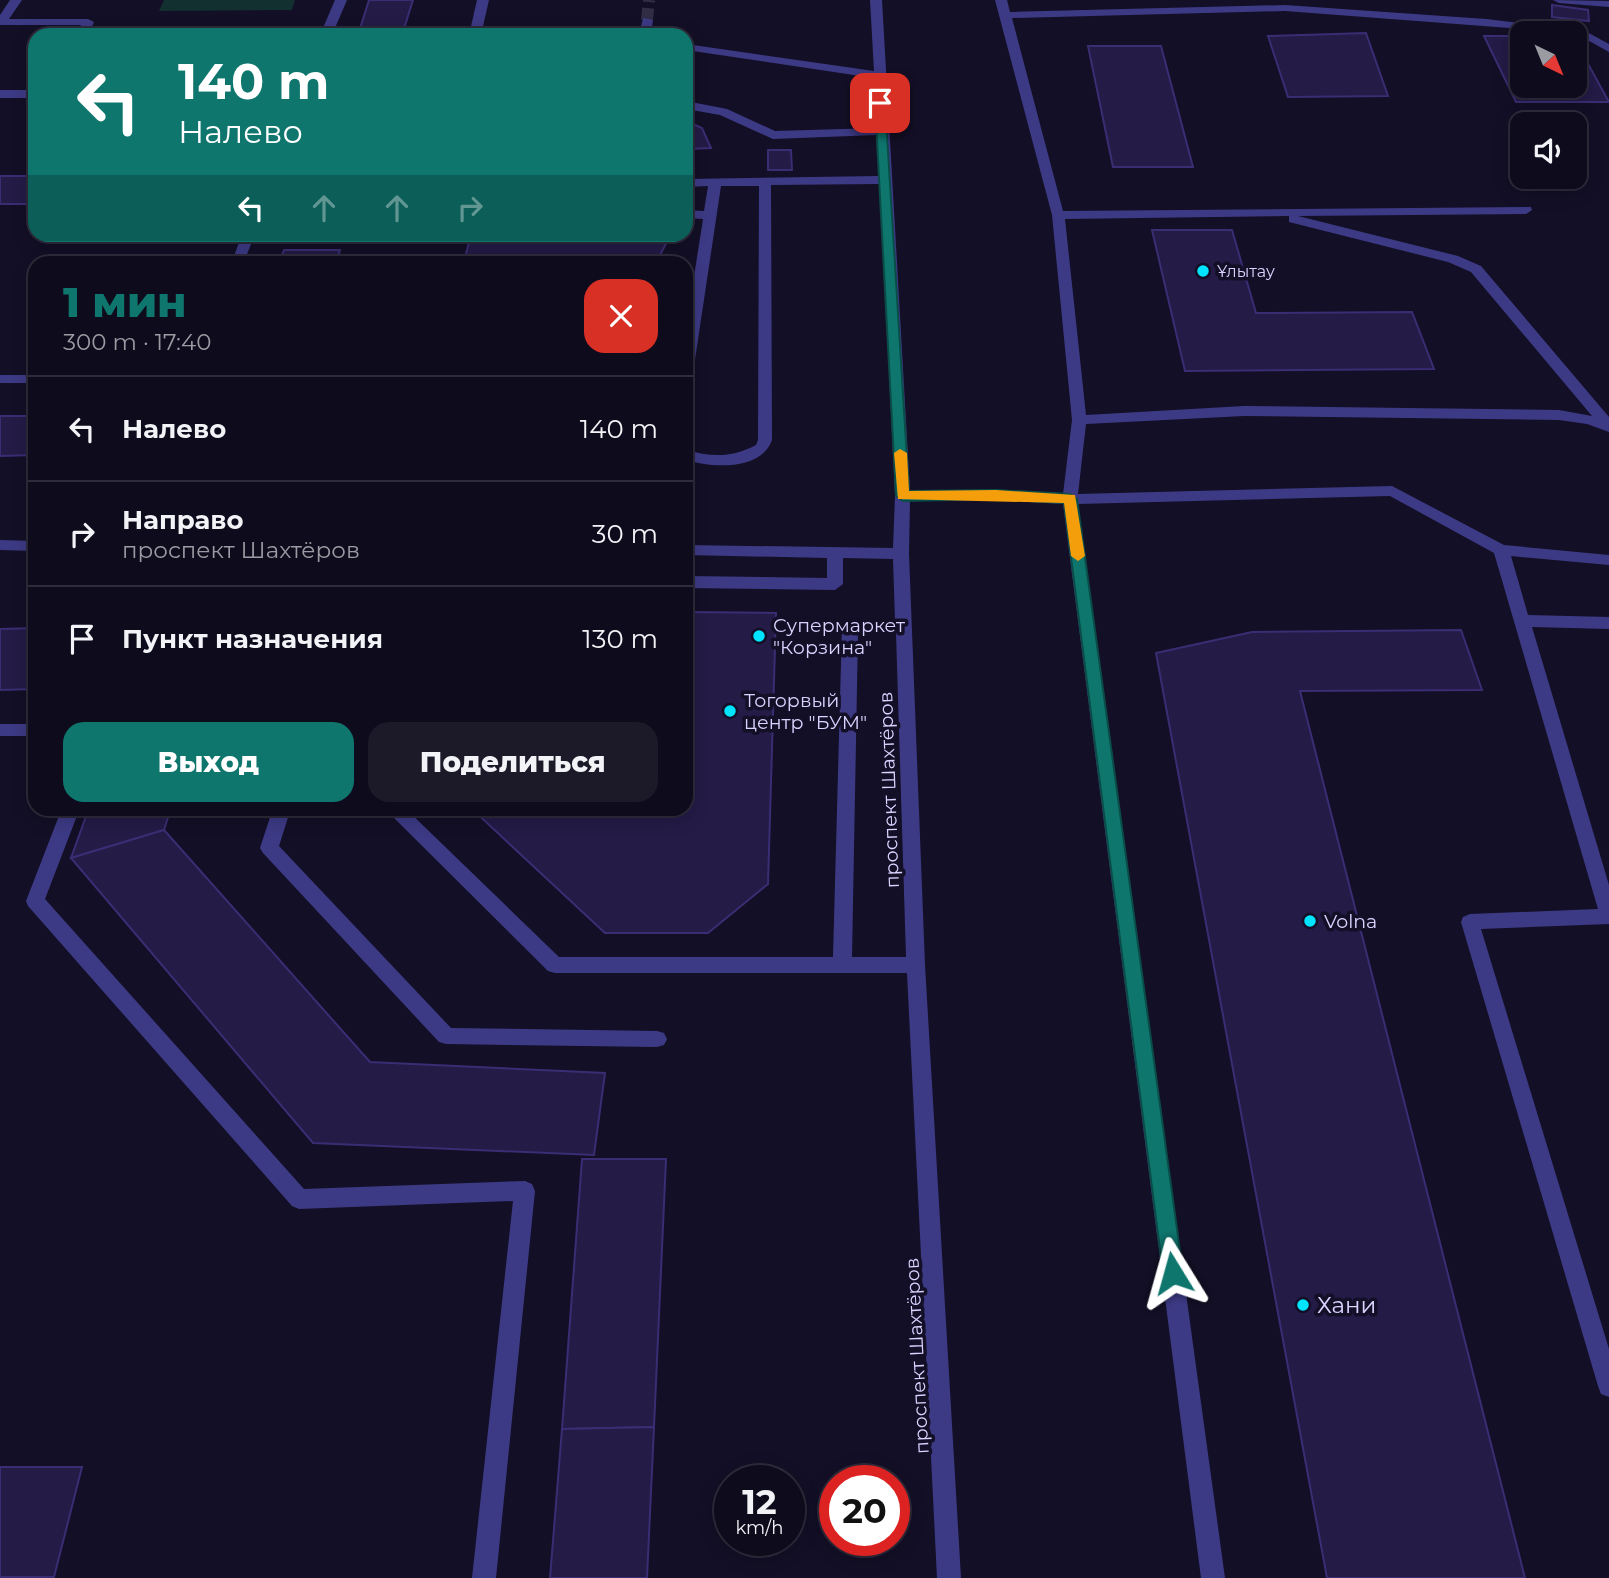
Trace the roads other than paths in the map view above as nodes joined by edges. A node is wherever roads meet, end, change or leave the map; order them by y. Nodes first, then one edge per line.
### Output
1 (16, 0) edge
2 (341, 0) edge
3 (483, 0) edge
4 (876, 0) edge
5 (1001, 0) edge
6 (1559, 0) edge
7 (1609, 4) edge
8 (1006, 15) junction
9 (646, 20) tunnel mouth
10 (1, 22) edge
11 (85, 28) edge
12 (329, 28) edge
13 (477, 28) edge
14 (645, 28) edge
15 (693, 48) edge
16 (1609, 49) edge
17 (878, 75) junction
18 (0, 94) edge
19 (28, 94) edge
20 (693, 106) edge
21 (882, 131) junction
22 (885, 180) junction
23 (693, 183) edge
24 (765, 183) junction
25 (715, 184) junction
26 (1525, 210) dead end
27 (1270, 213) junction
28 (693, 214) edge
29 (710, 215) junction
30 (1058, 215) junction
31 (693, 327) edge
32 (0, 379) edge
33 (28, 379) edge
34 (1079, 420) junction
35 (693, 458) edge
36 (903, 496) junction
37 (1070, 499) junction
38 (0, 545) edge
39 (28, 546) edge
40 (693, 550) edge
41 (1501, 550) junction
42 (835, 552) junction
43 (901, 554) junction
44 (1609, 560) edge
45 (693, 582) edge
46 (1522, 621) junction
47 (1609, 622) edge
48 (904, 627) junction
49 (0, 730) edge
50 (28, 730) edge
51 (68, 816) edge
52 (279, 816) edge
53 (401, 816) edge
54 (1609, 916) edge
55 (842, 965) junction
56 (916, 965) junction
57 (657, 1039) dead end
58 (1609, 1387) edge
59 (484, 1578) edge
60 (948, 1578) edge
61 (1213, 1578) edge

1 - 10 street
2 - 12 street
3 - 13 street
4 - 17 street, проспект Шахтёров
5 - 8 street
6 - 7 street
8 - 16 street
8 - 30 street
9 - 14 street
10 - 11 street
15 - 17 street
17 - 21 street, проспект Шахтёров
18 - 19 street
20 - 21 street
21 - 22 street, проспект Шахтёров
22 - 24 street
22 - 36 street, проспект Шахтёров
23 - 25 street
24 - 25 street
24 - 35 street
25 - 29 street
26 - 27 street
27 - 30 street
27 - 34 street
28 - 29 street
29 - 31 street
30 - 34 street
32 - 33 street
34 - 37 street
36 - 37 street
36 - 43 street, проспект Шахтёров
37 - 41 street
37 - 61 street
38 - 39 street
40 - 42 street
41 - 44 street
41 - 46 street
42 - 43 street
42 - 45 street
43 - 48 street, проспект Шахтёров
46 - 47 street
46 - 54 street
48 - 55 street
48 - 56 street, проспект Шахтёров
49 - 50 street
51 - 59 street
52 - 57 street
53 - 55 street
54 - 58 street
55 - 56 street
56 - 60 street, проспект Шахтёров

